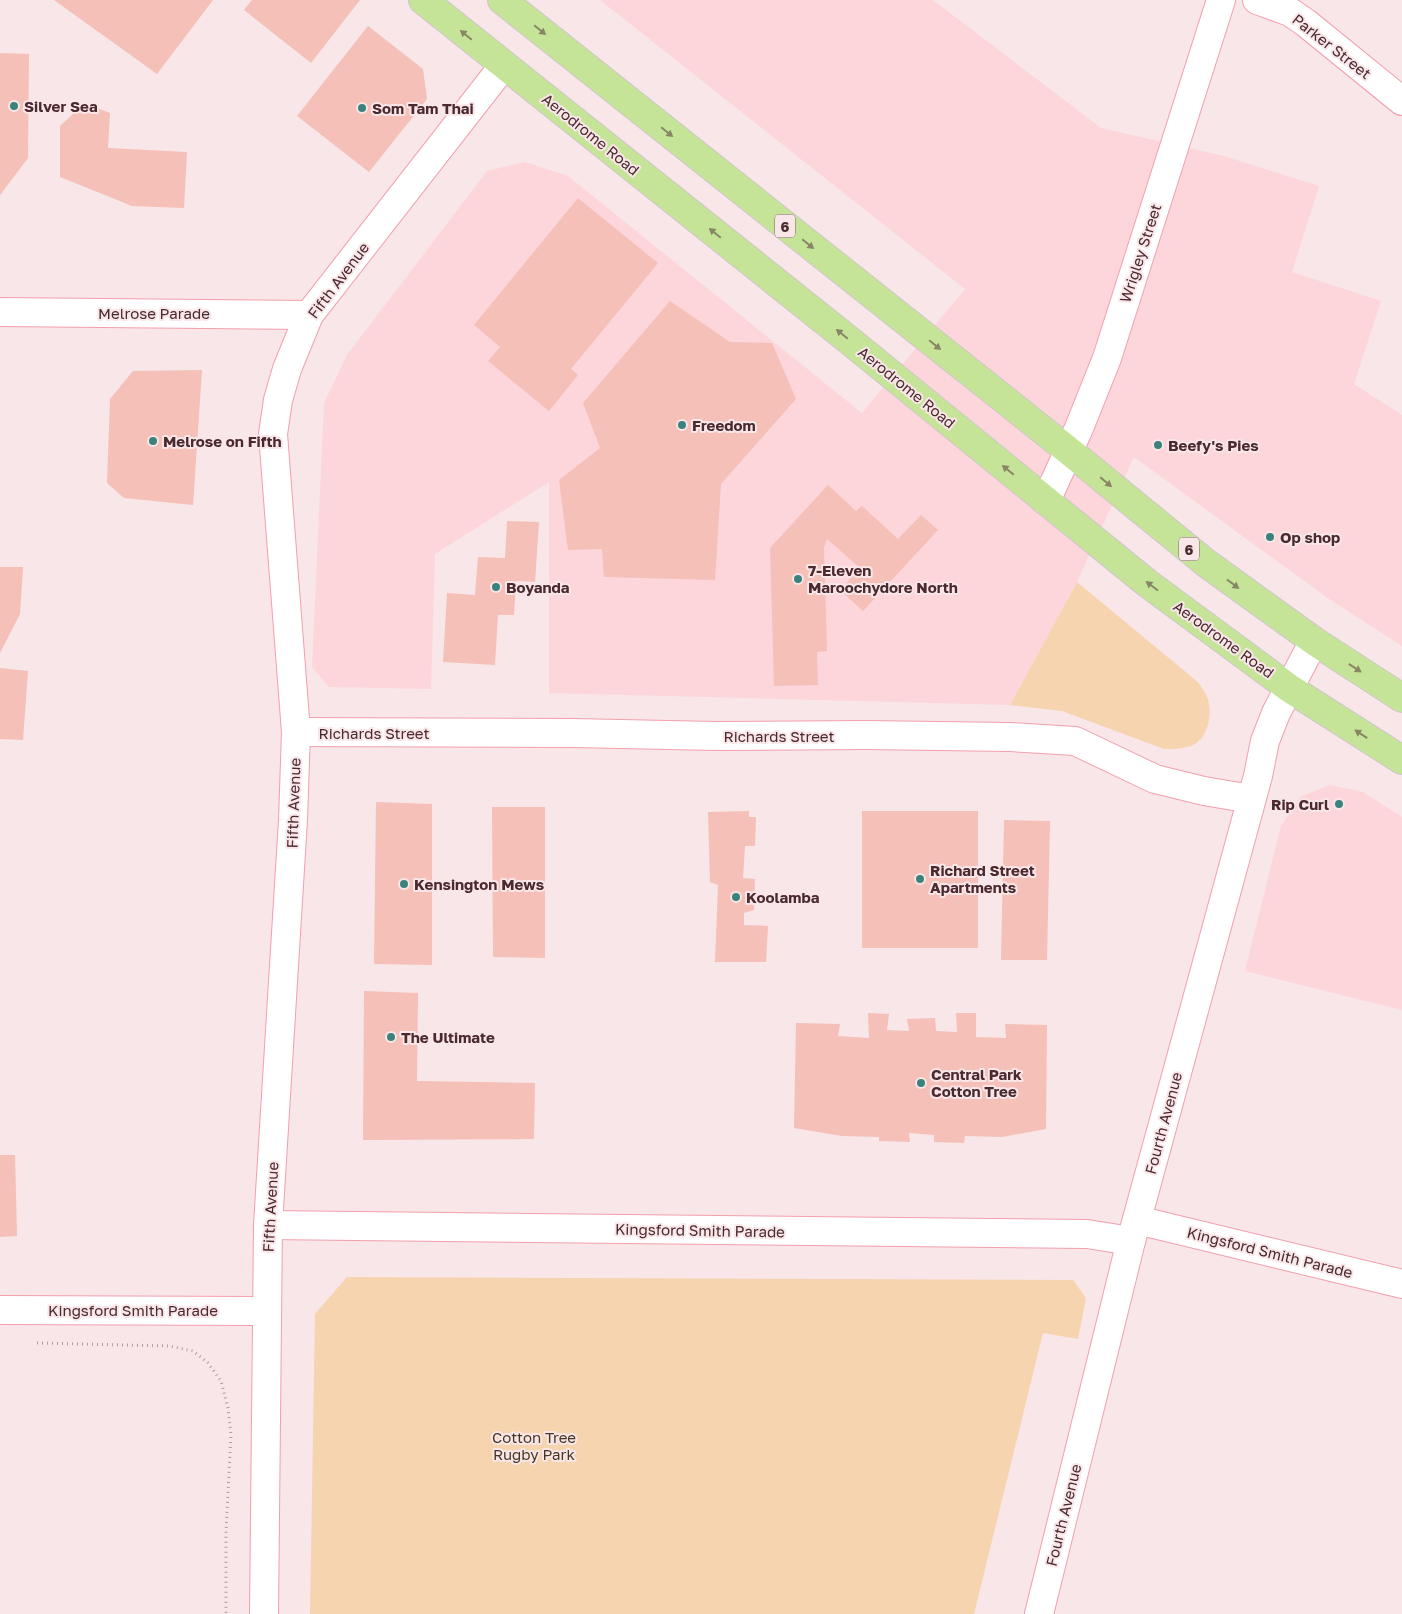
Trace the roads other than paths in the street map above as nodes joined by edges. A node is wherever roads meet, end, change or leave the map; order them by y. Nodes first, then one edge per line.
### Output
1 (423, 0) edge
2 (502, 0) edge
3 (1220, 0) edge
4 (1257, 0) edge
5 (504, 65) junction
6 (1402, 101) edge
7 (0, 312) edge
8 (309, 315) junction
9 (1069, 451) junction
10 (1046, 501) junction
11 (1314, 641) junction
12 (1289, 688) junction
13 (1402, 698) edge
14 (296, 732) junction
15 (1402, 760) edge
16 (1251, 800) junction
17 (268, 1225) junction
18 (1134, 1230) junction
19 (1402, 1284) edge
20 (0, 1310) edge
21 (267, 1311) junction
22 (264, 1614) edge
23 (1039, 1614) edge

5 -> 1 main road, Aerodrome Road
2 -> 9 main road, 6
3 - 9 street, Wrigley Street
4 - 6 street, Parker Street
5 - 8 street, Fifth Avenue
10 -> 5 main road, Aerodrome Road
7 - 8 street, Melrose Parade
8 - 14 street, Fifth Avenue
9 - 10 street, Wrigley Street
9 -> 11 main road, 6
12 -> 10 main road, Aerodrome Road
11 - 12 street, Fourth Avenue
11 -> 13 main road, 6
15 -> 12 main road, Aerodrome Road
12 - 16 street, Fourth Avenue
14 - 16 street, Richards Street
14 - 17 street, Fifth Avenue
16 - 18 street, Fourth Avenue
17 - 18 street, Kingsford Smith Parade
17 - 21 street, Fifth Avenue
18 - 19 street, Kingsford Smith Parade
18 - 23 street, Fourth Avenue
20 - 21 street, Kingsford Smith Parade
21 - 22 street, Fifth Avenue

